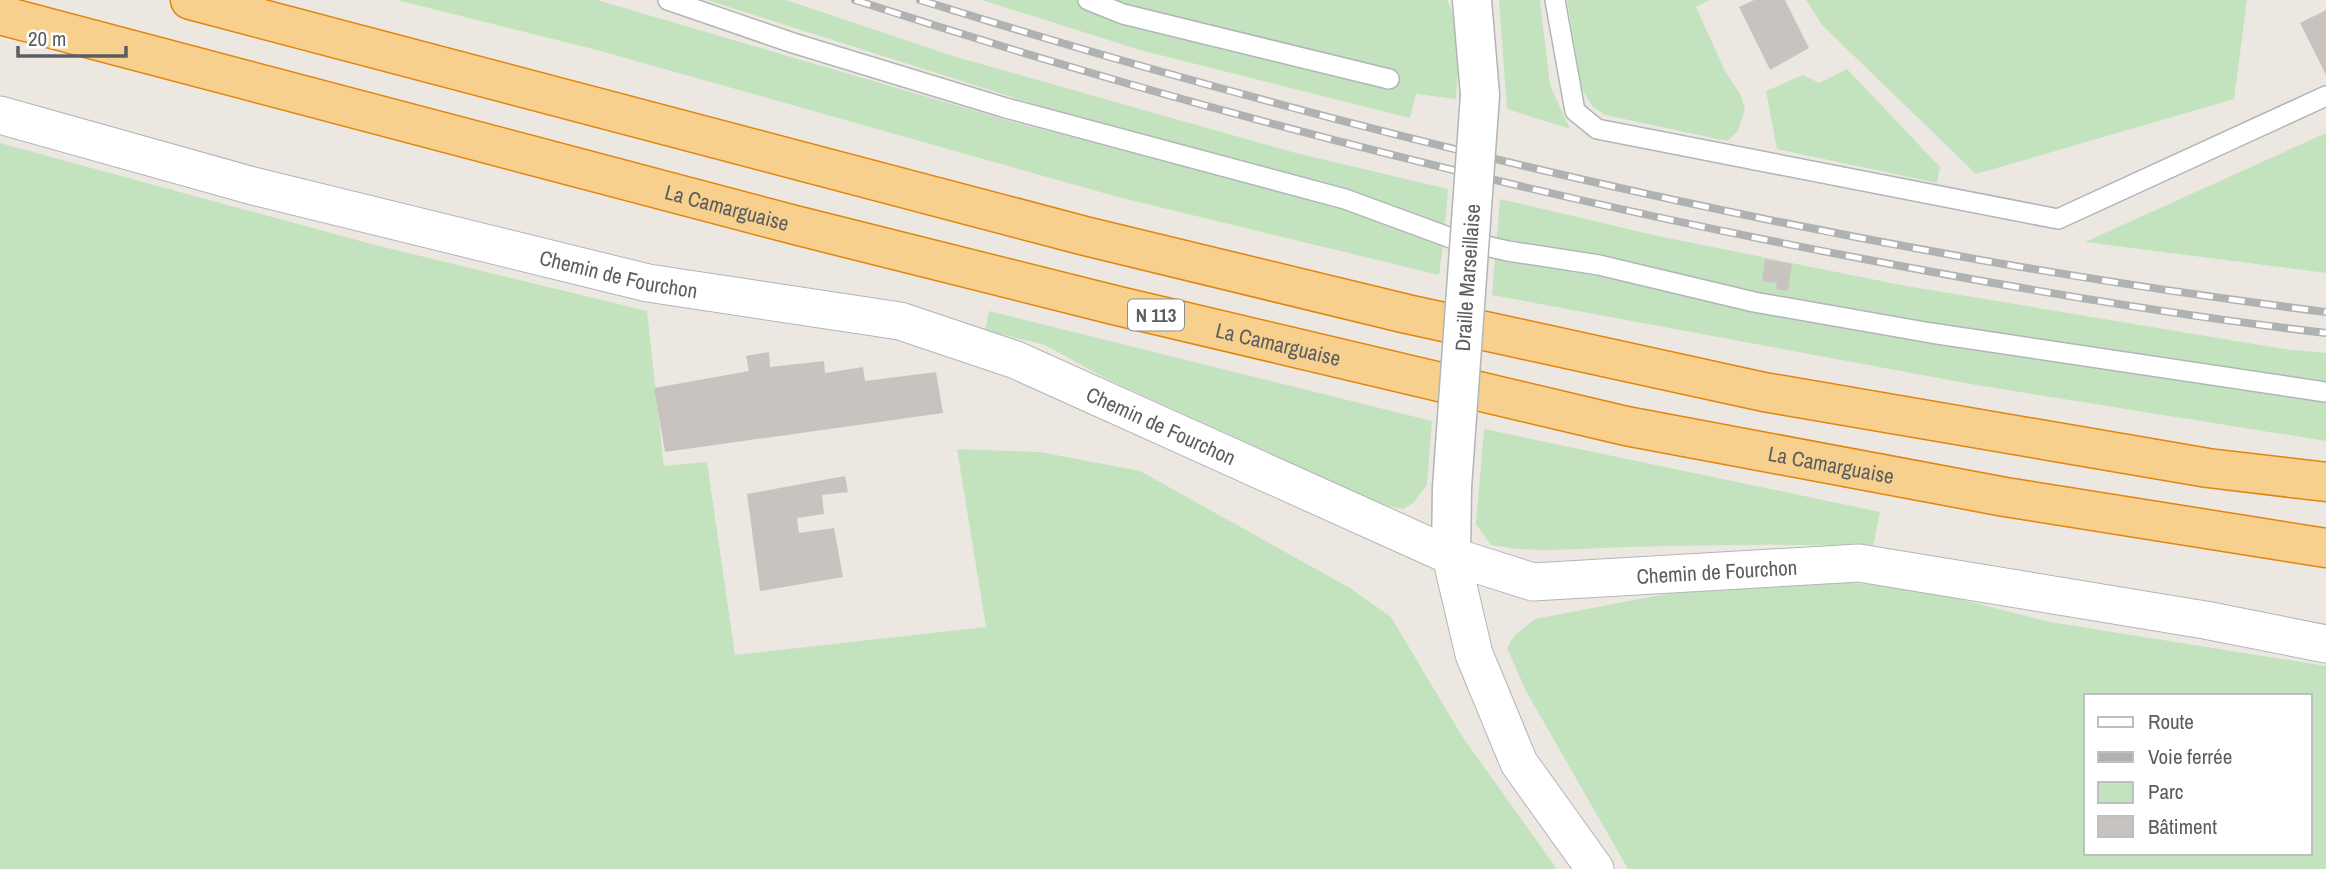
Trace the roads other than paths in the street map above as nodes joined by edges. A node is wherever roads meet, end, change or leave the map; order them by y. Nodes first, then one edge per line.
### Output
1 (190, 0) edge
2 (668, 0) edge
3 (1088, 0) edge
4 (1472, 0) edge
5 (1555, 0) edge
6 (0, 15) edge
7 (1389, 79) dead end
8 (2326, 96) edge
9 (0, 115) edge
10 (2326, 392) edge
11 (2326, 482) edge
12 (2326, 548) edge
13 (1451, 556) junction
14 (2326, 644) edge
15 (1595, 869) edge

1 - 11 highway
2 - 10 lane
3 - 7 lane
4 - 13 street, Draille Marseillaise, bridge
5 - 8 lane
6 - 12 highway, La Camarguaise / N 113
9 - 13 street, Chemin de Fourchon
13 - 14 street, Chemin de Fourchon
13 - 15 street

